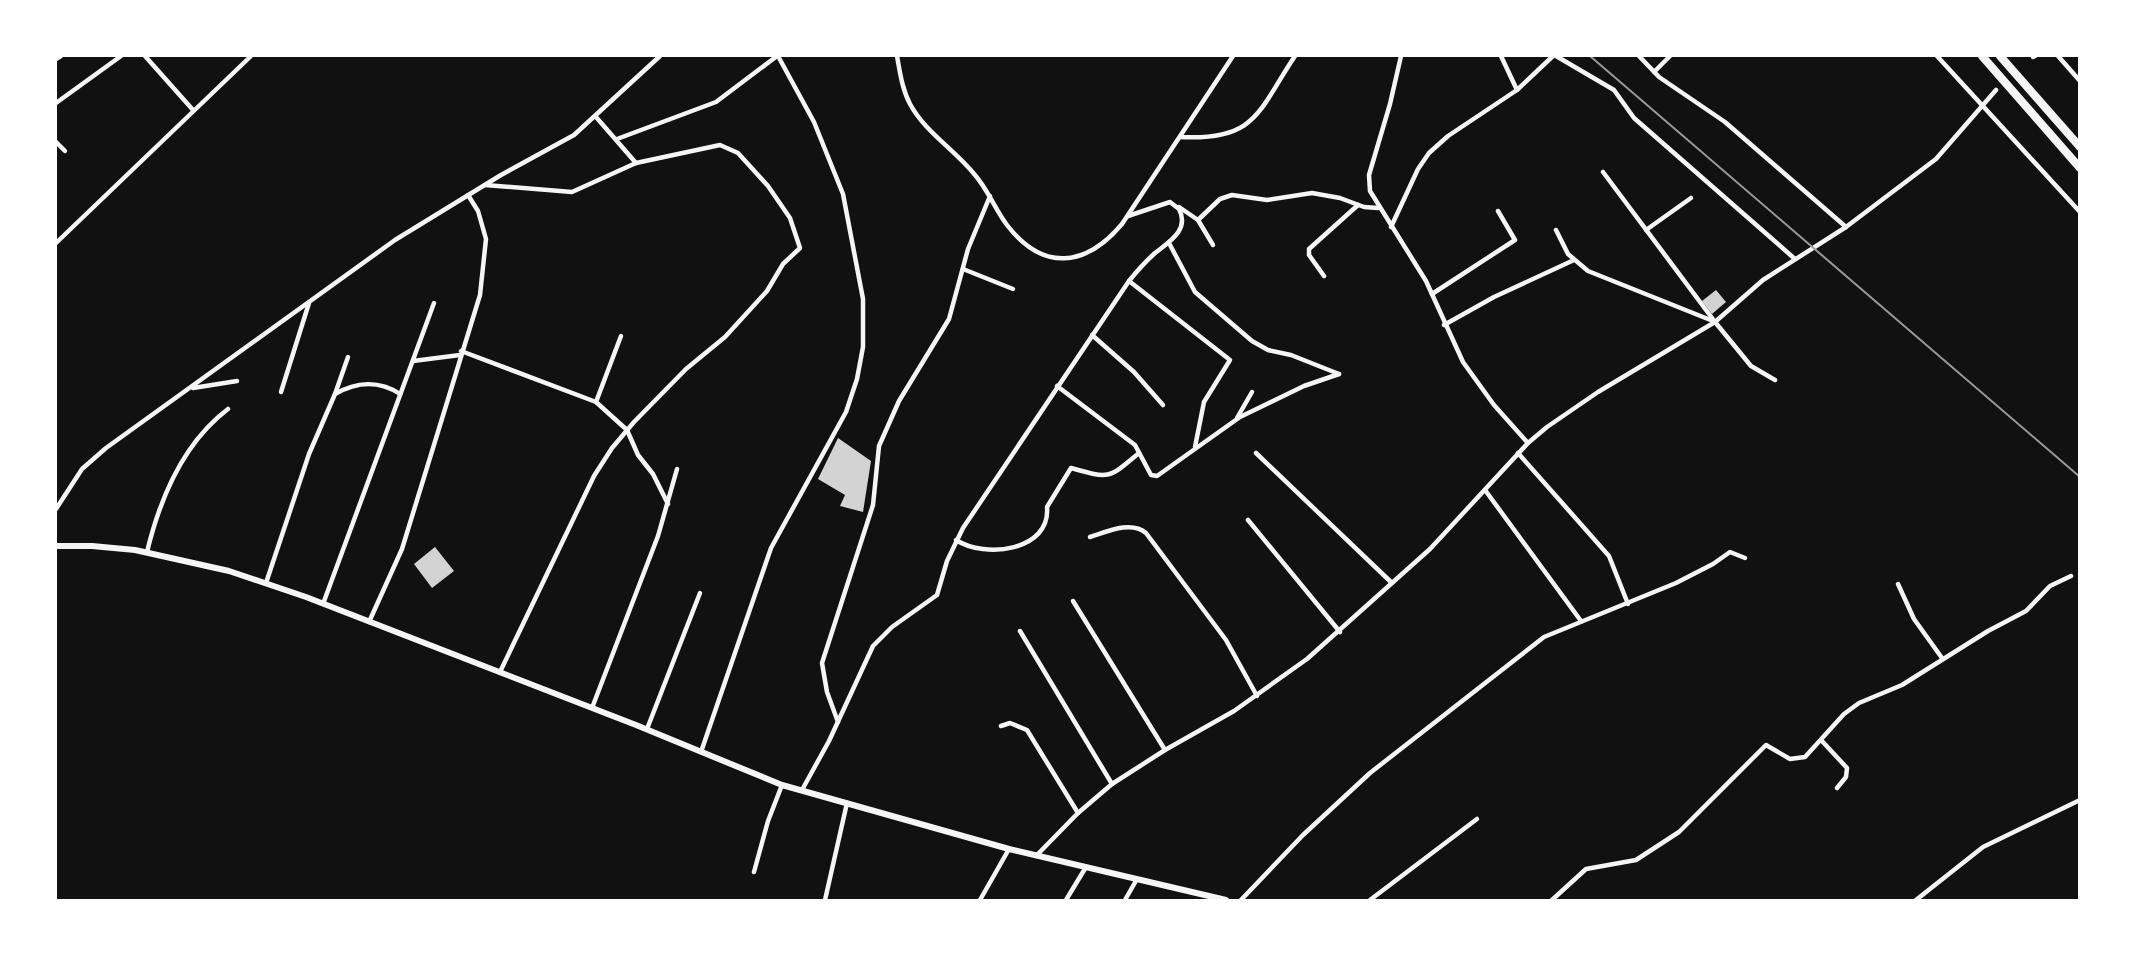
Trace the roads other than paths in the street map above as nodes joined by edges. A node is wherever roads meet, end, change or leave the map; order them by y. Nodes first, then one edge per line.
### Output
1 (61, 56) edge
2 (121, 56) edge
3 (146, 56) edge
4 (251, 56) edge
5 (660, 56) edge
6 (777, 56) edge
7 (897, 56) edge
8 (1233, 56) edge
9 (1295, 56) edge
10 (1401, 56) edge
11 (1501, 56) edge
12 (1555, 56) edge
13 (1639, 56) edge
14 (1670, 56) edge
15 (1937, 56) edge
16 (1982, 56) edge
17 (2000, 56) edge
18 (2058, 56) edge
19 (56, 59) edge
20 (1654, 72) junction
21 (2079, 81) edge
22 (1517, 90) junction
23 (1995, 90) dead end
24 (56, 103) edge
25 (1983, 105) junction
26 (193, 110) junction
27 (596, 117) junction
28 (1180, 136) junction
29 (617, 140) junction
30 (56, 142) edge
31 (2079, 147) edge
32 (65, 151) dead end
33 (636, 163) junction
34 (2079, 168) edge
35 (1603, 172) dead end
36 (485, 185) junction
37 (468, 195) junction
38 (990, 196) junction
39 (1691, 198) dead end
40 (1358, 205) junction
41 (1177, 206) junction
42 (1378, 208) junction
43 (1498, 211) dead end
44 (2079, 212) edge
45 (1128, 216) junction
46 (1198, 220) junction
47 (1391, 227) junction
48 (1846, 227) junction
49 (1556, 230) dead end
50 (1646, 230) junction
51 (56, 243) edge
52 (1169, 243) junction
53 (1213, 245) dead end
54 (1795, 259) junction
55 (1574, 260) junction
56 (963, 269) junction
57 (1324, 276) dead end
58 (1129, 281) junction
59 (1013, 289) dead end
60 (1432, 294) junction
61 (309, 302) junction
62 (434, 303) dead end
63 (1715, 322) junction
64 (1444, 325) junction
65 (1092, 335) junction
66 (621, 336) dead end
67 (461, 353) junction
68 (348, 357) dead end
69 (413, 361) junction
70 (1775, 380) dead end
71 (237, 381) dead end
72 (1058, 386) junction
73 (190, 388) junction
74 (281, 392) dead end
75 (1252, 392) dead end
76 (335, 394) junction
77 (400, 394) junction
78 (596, 402) junction
79 (1163, 405) dead end
80 (228, 409) dead end
81 (1235, 421) junction
82 (627, 429) junction
83 (1528, 443) junction
84 (1195, 447) junction
85 (1139, 453) junction
86 (1256, 453) dead end
87 (1518, 453) junction
88 (677, 469) dead end
89 (1485, 490) junction
90 (668, 504) junction
91 (56, 509) edge
92 (1248, 520) dead end
93 (1089, 537) dead end
94 (956, 540) junction
95 (56, 546) edge
96 (147, 552) junction
97 (1745, 558) dead end
98 (2071, 576) dead end
99 (266, 583) junction
100 (1392, 584) junction
101 (1898, 584) dead end
102 (700, 593) dead end
103 (1073, 601) dead end
104 (323, 604) junction
105 (1628, 604) junction
106 (1581, 621) junction
107 (369, 622) junction
108 (1020, 631) dead end
109 (1340, 632) junction
110 (1942, 658) junction
111 (500, 672) junction
112 (1257, 696) junction
113 (592, 708) junction
114 (838, 722) junction
115 (1001, 726) dead end
116 (647, 729) junction
117 (1821, 740) junction
118 (1165, 750) junction
119 (701, 752) junction
120 (1112, 784) junction
121 (782, 785) junction
122 (1837, 788) dead end
123 (802, 790) junction
124 (2079, 800) edge
125 (847, 803) junction
126 (1078, 813) junction
127 (1477, 819) dead end
128 (1009, 849) junction
129 (1036, 856) junction
130 (1086, 867) junction
131 (754, 872) dead end
132 (1137, 879) junction
133 (1212, 899) edge
134 (825, 900) edge
135 (980, 900) edge
136 (1066, 900) edge
137 (1125, 900) edge
138 (1226, 900) edge
139 (1241, 900) edge
140 (1370, 900) edge
141 (1552, 900) edge
142 (1916, 900) edge

1 - 19 street
2 - 24 street
3 - 26 street
4 - 26 street
5 - 27 street
6 - 29 street
6 - 119 street
7 - 38 street
8 - 28 street
9 - 28 street
10 - 42 street
11 - 22 street
12 - 22 street
12 - 54 street
13 - 20 street
14 - 20 street
15 - 25 street
16 - 34 highway
17 - 31 highway
18 - 21 street
20 - 48 street
22 - 47 street
23 - 25 street
25 - 44 street
25 - 48 street
26 - 51 street
27 - 29 street
27 - 36 street
28 - 45 street
29 - 33 street
30 - 32 street
33 - 36 street
33 - 82 street
35 - 50 street
36 - 37 street
37 - 61 street
37 - 67 street
38 - 45 street
38 - 56 street
39 - 50 street
40 - 42 street
40 - 46 street
40 - 57 street
41 - 45 street
41 - 46 street
41 - 52 street
42 - 47 street
43 - 60 street
46 - 53 street
47 - 60 street
48 - 54 street
49 - 55 street
50 - 63 street
52 - 58 street
52 - 81 street
54 - 63 street
55 - 63 street
55 - 64 street
56 - 59 street
56 - 114 street
58 - 65 street
58 - 84 street
60 - 64 street
61 - 73 street
61 - 74 street
62 - 69 street
63 - 70 street
63 - 83 street
64 - 83 street
65 - 72 street
65 - 79 street
66 - 78 street
67 - 69 street
67 - 78 street
67 - 107 street
68 - 76 street
69 - 77 street
71 - 73 street
72 - 85 street
72 - 94 street
73 - 91 street
75 - 81 street
76 - 77 street
76 - 99 street
77 - 104 street
78 - 82 street
80 - 96 street
81 - 84 street
82 - 90 street
82 - 111 street
83 - 87 street
84 - 85 street
85 - 94 street
86 - 100 street
87 - 89 street
87 - 105 street
88 - 90 street
89 - 100 street
89 - 106 street
90 - 113 street
92 - 109 street
93 - 112 street
94 - 114 street
95 - 96 street
96 - 99 street
97 - 105 street
98 - 110 street
99 - 104 street
100 - 109 street
101 - 110 street
102 - 116 street
103 - 118 street
104 - 107 street
105 - 106 street
106 - 139 street
107 - 111 street
108 - 120 street
109 - 112 street
110 - 117 street
111 - 113 street
112 - 118 street
113 - 116 street
114 - 123 street
115 - 126 street
116 - 119 street
117 - 122 street
117 - 141 street
118 - 120 street
119 - 121 street
120 - 126 street
121 - 123 street
121 - 131 street
123 - 125 street
124 - 142 street
125 - 128 street
125 - 134 street
126 - 129 street
127 - 140 street
128 - 129 street
128 - 135 street
129 - 130 street
130 - 132 street
130 - 136 street
132 - 133 street
132 - 137 street
133 - 138 street

